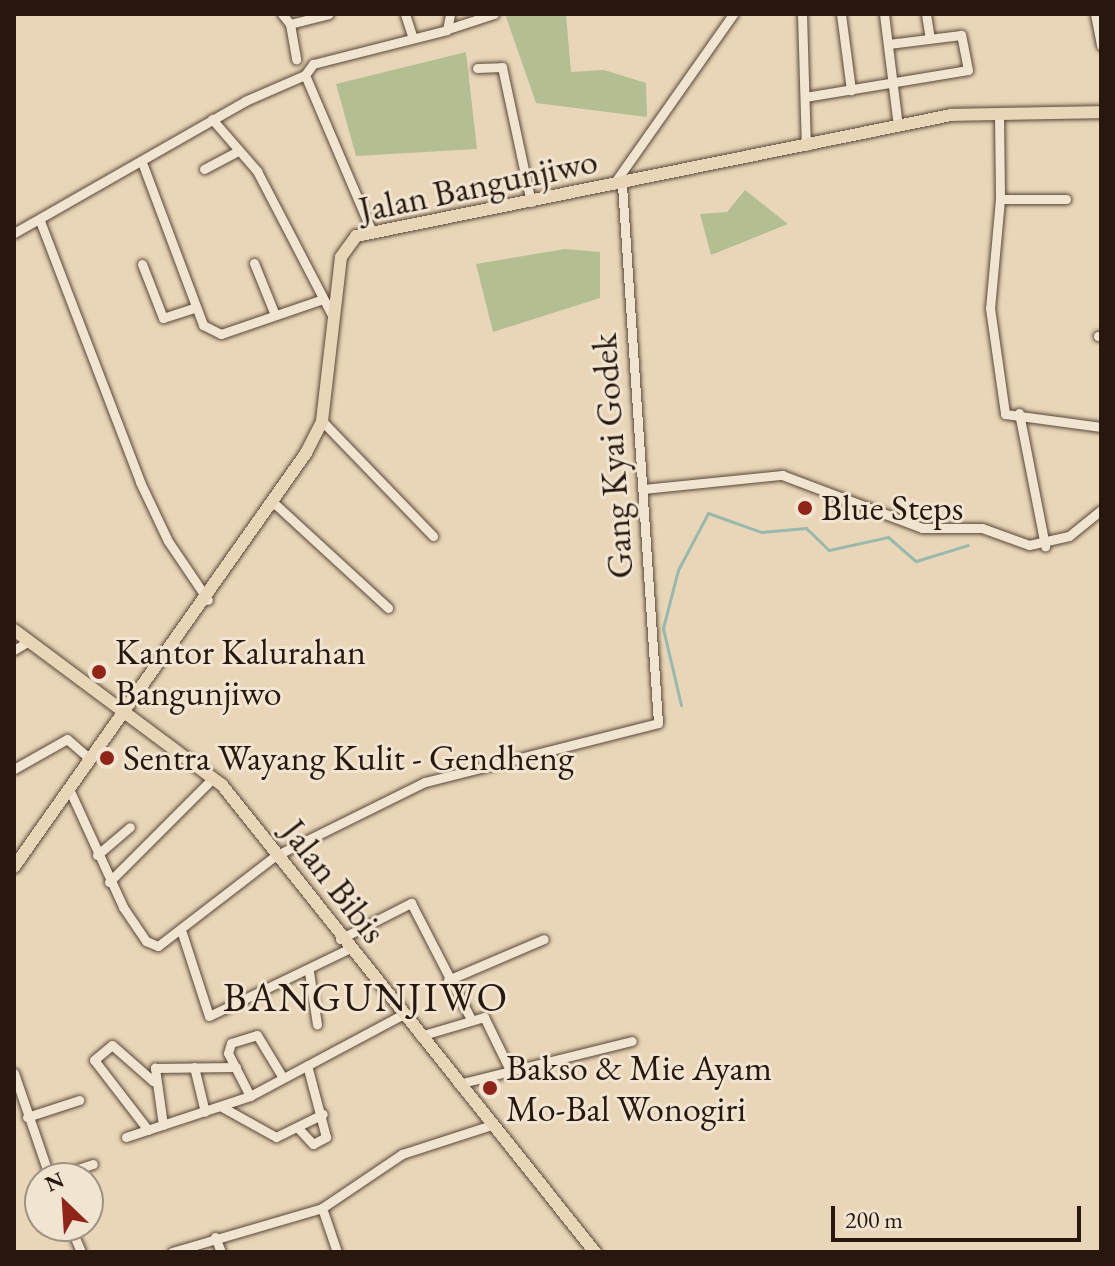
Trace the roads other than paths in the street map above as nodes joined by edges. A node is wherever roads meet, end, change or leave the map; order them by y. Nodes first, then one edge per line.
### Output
1 (282, 14) edge
2 (329, 14) edge
3 (405, 14) edge
4 (450, 14) edge
5 (494, 14) edge
6 (733, 14) edge
7 (802, 14) edge
8 (841, 14) edge
9 (884, 14) edge
10 (926, 14) edge
11 (1095, 14) edge
12 (290, 24) junction
13 (451, 28) junction
14 (413, 38) junction
15 (930, 38) junction
16 (889, 44) junction
17 (1101, 45) edge
18 (296, 59) dead end
19 (477, 68) dead end
20 (305, 75) junction
21 (894, 84) junction
22 (851, 90) junction
23 (805, 97) junction
24 (1101, 112) edge
25 (999, 114) junction
26 (212, 119) junction
27 (898, 126) junction
28 (806, 146) junction
29 (238, 151) junction
30 (143, 165) junction
31 (204, 169) dead end
32 (616, 186) junction
33 (1000, 199) junction
34 (1066, 199) dead end
35 (531, 202) junction
36 (40, 221) junction
37 (372, 232) junction
38 (14, 233) edge
39 (254, 263) dead end
40 (142, 264) dead end
41 (323, 299) junction
42 (193, 308) junction
43 (331, 313) junction
44 (275, 315) junction
45 (1019, 413) junction
46 (322, 421) junction
47 (1101, 427) edge
48 (643, 489) junction
49 (274, 503) junction
50 (1101, 510) edge
51 (433, 536) dead end
52 (1045, 546) junction
53 (208, 600) junction
54 (388, 608) dead end
55 (14, 630) edge
56 (29, 641) junction
57 (14, 650) edge
58 (123, 716) junction
59 (90, 759) junction
60 (14, 769) edge
61 (213, 778) junction
62 (70, 791) junction
63 (130, 827) dead end
64 (97, 855) junction
65 (275, 856) junction
66 (14, 867) edge
67 (109, 882) junction
68 (182, 933) junction
69 (544, 939) dead end
70 (344, 944) junction
71 (309, 972) junction
72 (448, 980) junction
73 (402, 1015) junction
74 (471, 1019) junction
75 (317, 1024) dead end
76 (420, 1036) junction
77 (632, 1041) dead end
78 (307, 1065) junction
79 (194, 1067) junction
80 (236, 1067) junction
81 (511, 1072) junction
82 (14, 1073) edge
83 (283, 1078) junction
84 (153, 1081) junction
85 (458, 1084) junction
86 (250, 1096) junction
87 (79, 1100) dead end
88 (222, 1107) junction
89 (205, 1112) junction
90 (323, 1114) junction
91 (27, 1117) junction
92 (163, 1125) junction
93 (492, 1125) junction
94 (298, 1128) junction
95 (148, 1130) junction
96 (126, 1137) dead end
97 (44, 1162) edge
98 (322, 1208) junction
99 (215, 1237) junction
100 (172, 1252) edge
101 (221, 1252) edge
102 (337, 1252) edge
103 (595, 1252) edge

1 - 12 street
2 - 12 street
3 - 14 street
4 - 13 street
5 - 13 street
6 - 32 street
7 - 23 street
8 - 22 street
9 - 16 street
10 - 15 street
11 - 17 street
12 - 18 street
13 - 14 street
14 - 20 street
15 - 16 street
15 - 21 street
16 - 21 street
19 - 35 street
20 - 26 street
20 - 37 street
21 - 22 street
21 - 27 street
22 - 23 street
23 - 28 street
24 - 25 main road, Jalan Bangunjiwo
25 - 27 main road, Jalan Bangunjiwo
25 - 33 street
26 - 29 street
26 - 30 street
27 - 28 main road, Jalan Bangunjiwo
28 - 32 main road, Jalan Bangunjiwo
29 - 31 street
29 - 41 street
30 - 36 street
30 - 42 street
32 - 35 main road, Jalan Bangunjiwo
32 - 48 street, Gang Kyai Godek
33 - 34 street
33 - 45 street
35 - 37 main road, Jalan Bangunjiwo
36 - 38 street
36 - 53 street
37 - 43 main road, Jalan Bangunjiwo
39 - 44 street
40 - 42 street
41 - 43 street
41 - 44 street
42 - 44 street
43 - 46 main road, Jalan Bangunjiwo
45 - 47 street
45 - 52 street
46 - 49 main road, Jalan Bangunjiwo
46 - 51 street
48 - 52 street
48 - 65 street, Gang Kyai Godek
49 - 53 main road, Jalan Bangunjiwo
49 - 54 street
50 - 52 street
53 - 58 main road, Jalan Bangunjiwo
55 - 56 main road, Jalan Bibis
56 - 57 street
56 - 58 main road, Jalan Bibis
58 - 59 main road, Jalan Bangunjiwo
58 - 61 main road, Jalan Bibis
59 - 60 street
59 - 62 main road, Jalan Bangunjiwo
61 - 65 main road, Jalan Bibis
61 - 67 street
62 - 64 street
62 - 66 main road, Jalan Bangunjiwo
63 - 64 street
64 - 67 street
65 - 68 street
65 - 70 main road, Jalan Bibis
67 - 68 street
68 - 71 street
69 - 72 street
70 - 71 street
70 - 72 street
70 - 73 main road, Jalan Bibis
71 - 75 street
72 - 74 street
73 - 76 main road, Jalan Bibis
73 - 78 street
74 - 76 street
74 - 81 street
76 - 85 main road, Jalan Bibis
77 - 81 street
78 - 83 street
78 - 90 street
79 - 80 street
79 - 84 street
79 - 89 street
80 - 83 street
80 - 86 street
81 - 85 street
82 - 91 street
83 - 86 street
84 - 92 street
84 - 95 street
85 - 93 main road, Jalan Bibis
86 - 88 street
87 - 91 street
88 - 89 street
88 - 94 street
89 - 92 street
90 - 94 street
90 - 94 street
91 - 97 street
92 - 95 street
93 - 98 street
93 - 103 main road, Jalan Bibis
95 - 96 street
98 - 99 street
98 - 102 street
99 - 100 street
99 - 101 street

